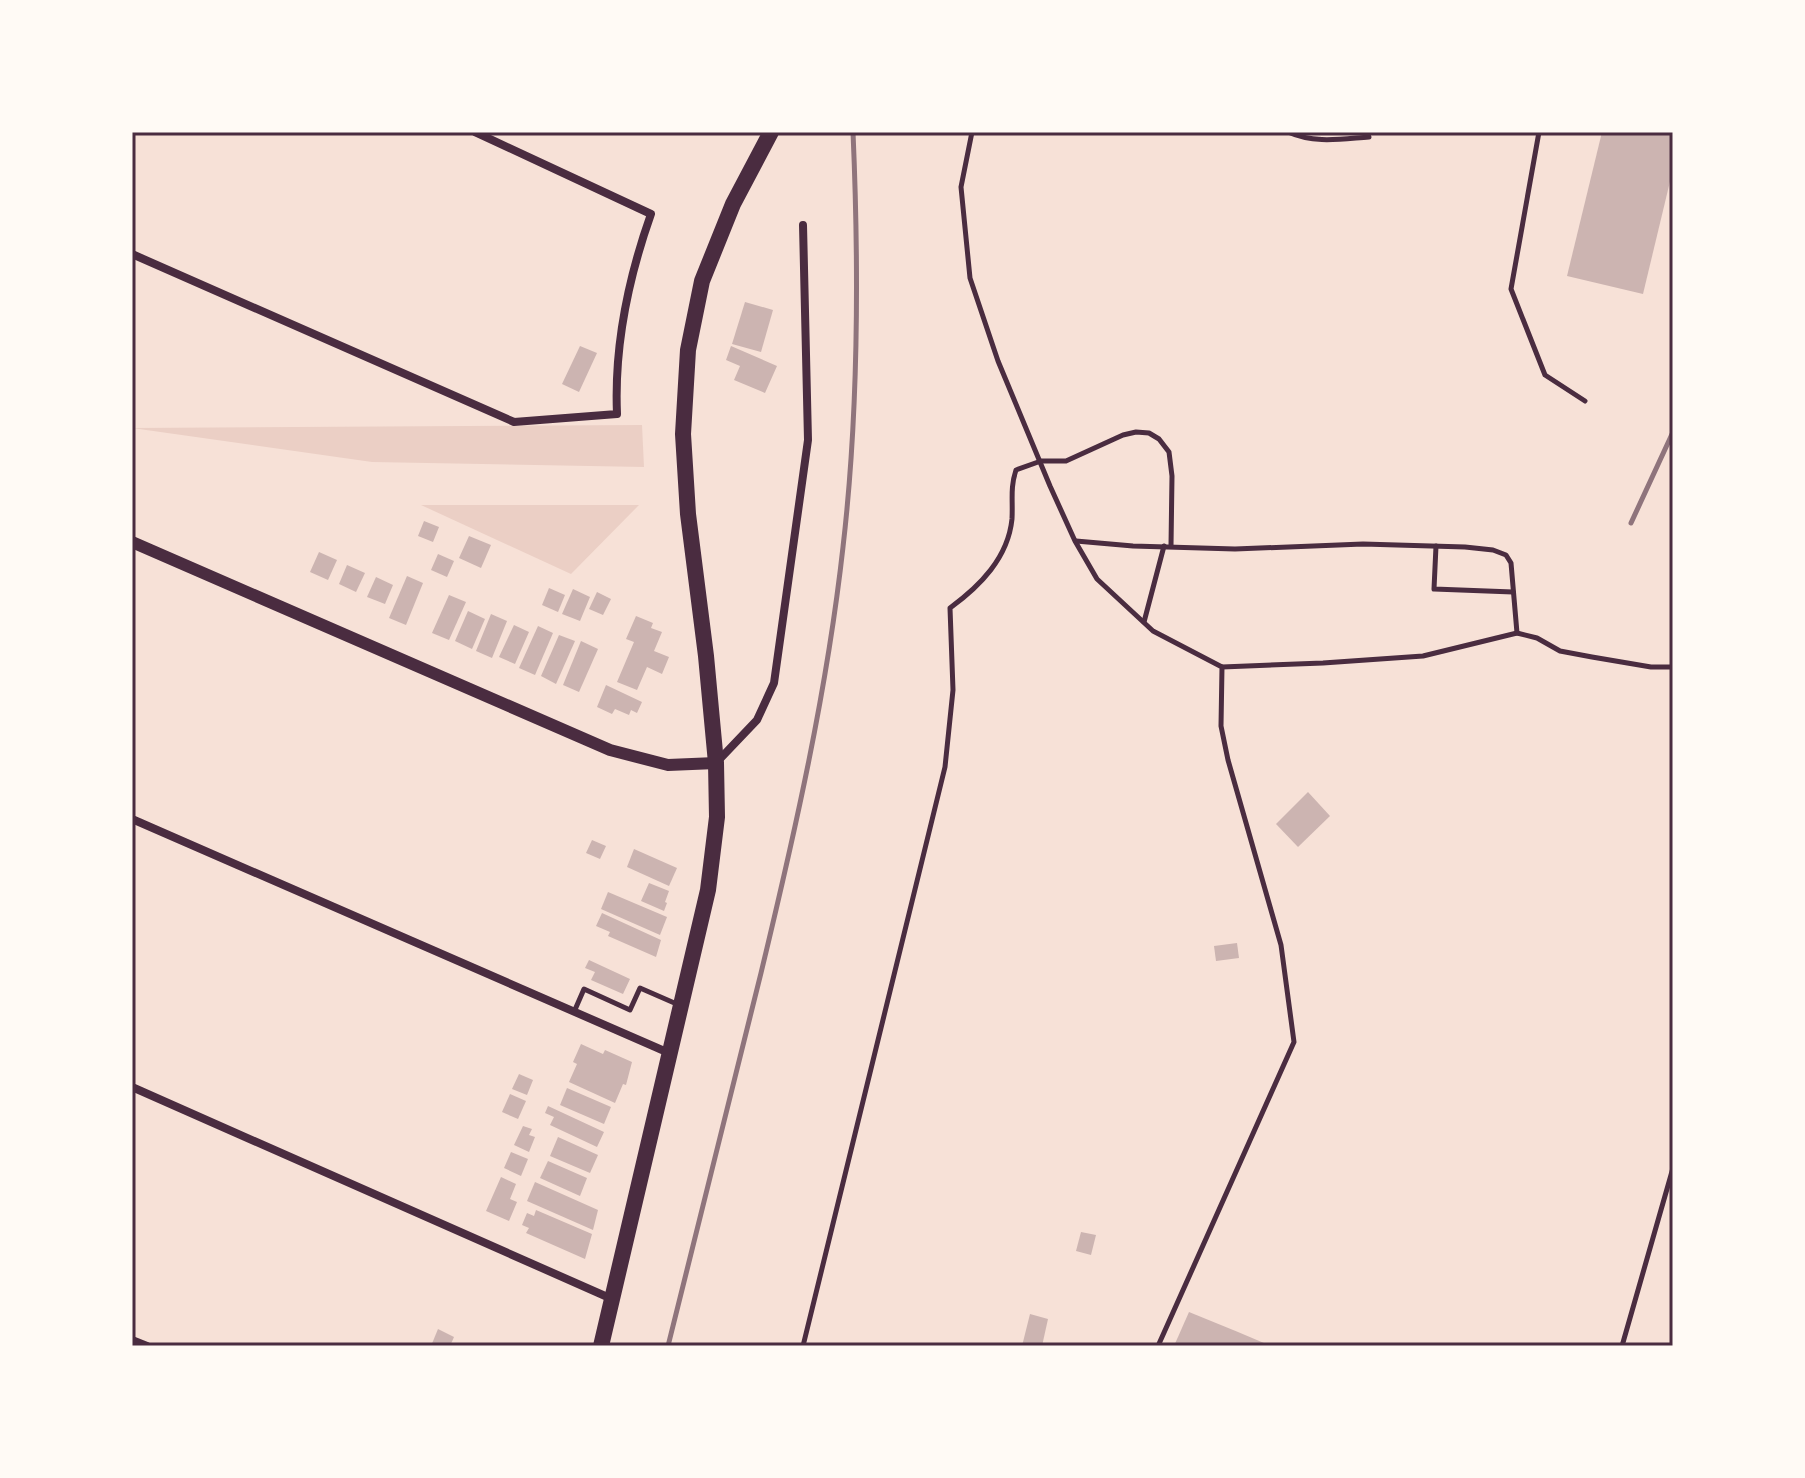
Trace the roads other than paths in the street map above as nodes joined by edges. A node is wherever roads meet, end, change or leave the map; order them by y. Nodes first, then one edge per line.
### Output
1 (475, 132) edge
2 (771, 132) edge
3 (972, 132) edge
4 (1288, 132) edge
5 (1539, 132) edge
6 (1369, 137) dead end
7 (803, 225) dead end
8 (132, 254) edge
9 (1585, 401) dead end
10 (1041, 461) junction
11 (1075, 541) junction
12 (132, 542) edge
13 (1167, 546) junction
14 (1436, 546) junction
15 (1513, 592) junction
16 (1144, 623) junction
17 (1517, 633) junction
18 (1222, 667) junction
19 (1673, 667) edge
20 (716, 763) junction
21 (132, 819) edge
22 (680, 1005) junction
23 (574, 1012) junction
24 (669, 1053) junction
25 (132, 1087) edge
26 (1673, 1168) edge
27 (612, 1299) junction
28 (132, 1340) edge
29 (147, 1346) edge
30 (601, 1346) edge
31 (803, 1346) edge
32 (1158, 1346) edge
33 (1622, 1346) edge

1 - 8 street
2 - 20 main road
3 - 10 lane
4 - 6 lane
5 - 9 lane
7 - 20 street
10 - 11 lane
10 - 13 lane
10 - 31 lane
11 - 13 lane
11 - 16 lane
12 - 20 street
13 - 14 lane
13 - 16 lane
14 - 15 lane
14 - 15 lane
15 - 17 lane
16 - 18 lane
17 - 18 lane
17 - 19 lane
18 - 32 lane
20 - 22 main road
21 - 23 street
22 - 23 lane
22 - 24 main road
23 - 24 street
24 - 27 main road
25 - 27 street
26 - 33 lane
27 - 30 main road
28 - 29 street

